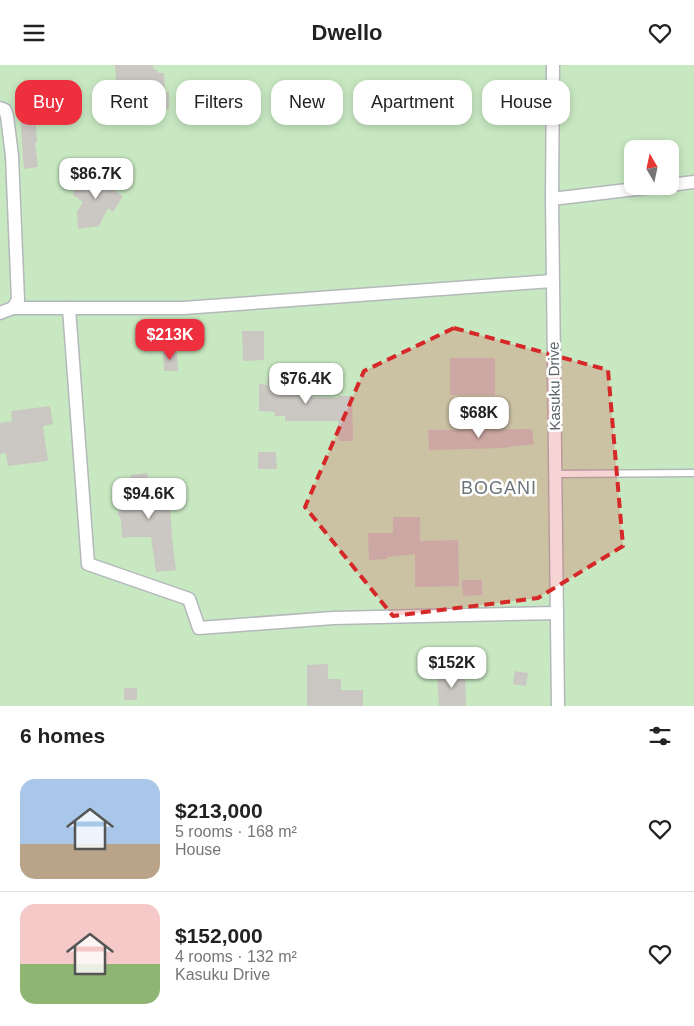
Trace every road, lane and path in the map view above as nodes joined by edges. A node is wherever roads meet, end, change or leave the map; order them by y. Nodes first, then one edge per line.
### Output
1 (553, 65) edge
2 (0, 108) edge
3 (694, 183) edge
4 (679, 184) edge
5 (624, 190) edge
6 (552, 199) junction
7 (552, 281) junction
8 (13, 308) junction
9 (69, 308) junction
10 (0, 313) edge
11 (694, 473) edge
12 (554, 474) junction
13 (557, 613) junction
14 (558, 706) edge

1 - 6 street, Kasuku Drive
2 - 8 street
3 - 4 street
5 - 6 street
6 - 7 street, Kasuku Drive
7 - 9 street
7 - 12 street, Kasuku Drive
8 - 9 street
8 - 10 street
9 - 13 street
11 - 12 lane
12 - 13 street, Kasuku Drive
13 - 14 street, Kasuku Drive

